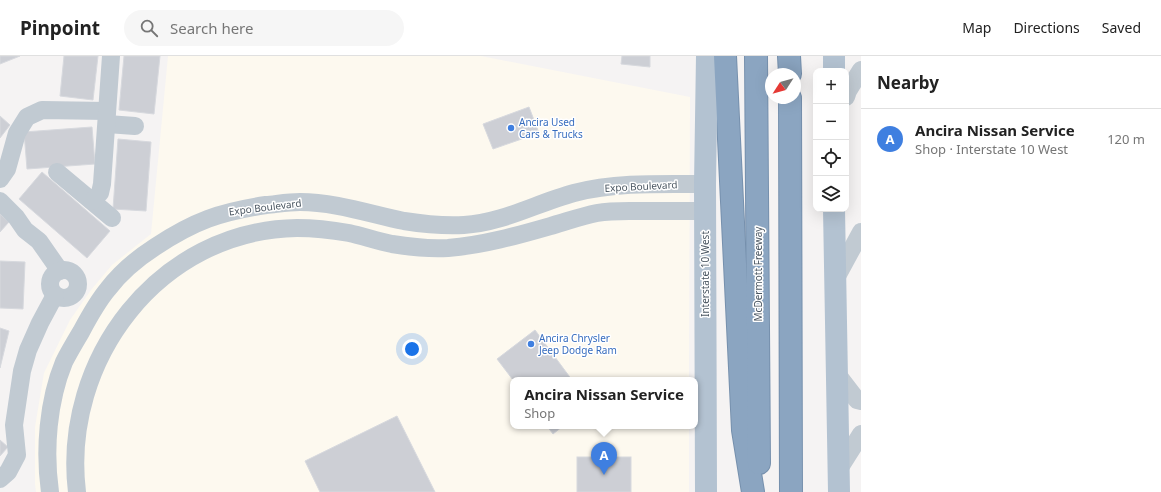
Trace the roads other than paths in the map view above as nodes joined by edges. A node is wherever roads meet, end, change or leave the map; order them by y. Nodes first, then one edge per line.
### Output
1 (111, 56) edge
2 (707, 56) edge
3 (725, 56) edge
4 (756, 56) edge
5 (789, 56) edge
6 (834, 56) edge
7 (790, 68) edge
8 (834, 68) edge
9 (861, 70) edge
10 (849, 89) edge
11 (790, 104) edge
12 (107, 117) junction
13 (135, 126) dead end
14 (57, 172) dead end
15 (0, 179) edge
16 (705, 184) junction
17 (0, 201) edge
18 (92, 201) junction
19 (706, 211) junction
20 (834, 212) edge
21 (112, 218) dead end
22 (861, 232) edge
23 (56, 274) junction
24 (835, 280) junction
25 (75, 292) junction
26 (56, 295) junction
27 (93, 310) junction
28 (116, 328) junction
29 (837, 374) junction
30 (861, 401) edge
31 (791, 414) junction
32 (861, 434) edge
33 (839, 469) junction
34 (0, 480) edge
35 (50, 492) edge
36 (77, 492) edge
37 (706, 492) edge
38 (753, 492) edge
39 (759, 492) edge
40 (791, 492) edge
41 (800, 492) edge
42 (839, 492) edge

1 - 12 street
2 - 16 main road, Interstate 10 West
3 - 38 highway
4 - 39 highway, McDermott Freeway
5 - 7 highway
6 - 8 main road
9 - 10 street
11 - 31 highway
12 - 13 street
12 - 15 street
12 - 18 street
14 - 18 street
16 - 19 main road, Interstate 10 West
16 - 27 street, Expo Boulevard
17 - 23 street
18 - 21 street
19 - 28 street
19 - 37 main road, Interstate 10 West
20 - 24 main road
22 - 24 street
23 - 25 street
23 - 26 street
24 - 29 main road
25 - 26 street
25 - 27 street
26 - 34 street
27 - 28 street
27 - 35 street, Expo Boulevard
28 - 36 street
29 - 30 street
29 - 33 main road
31 - 40 highway
31 - 41 highway
32 - 33 street
33 - 42 main road

